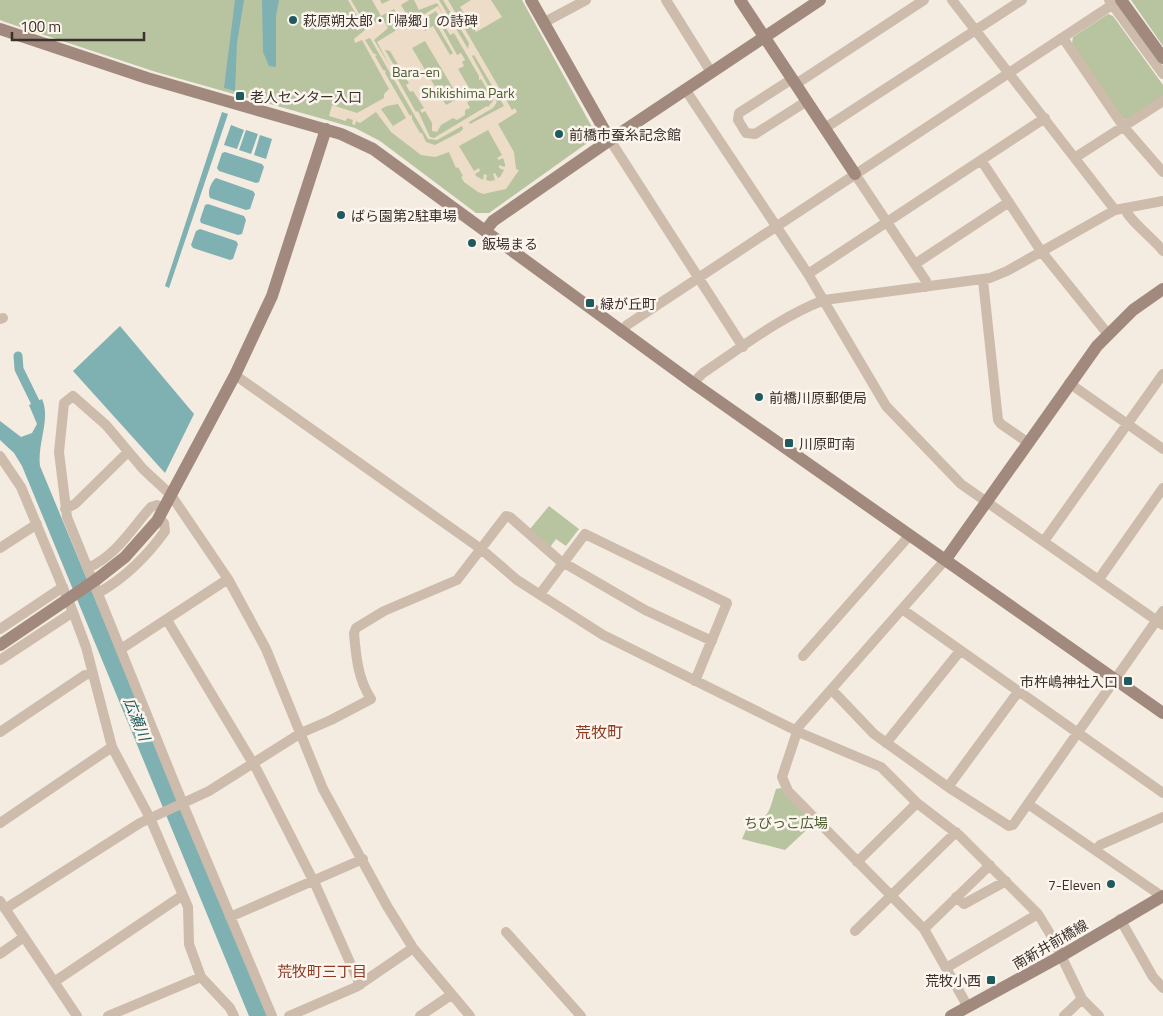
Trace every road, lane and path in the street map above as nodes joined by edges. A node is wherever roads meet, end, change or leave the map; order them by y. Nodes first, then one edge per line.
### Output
1 (531, 0) edge
2 (586, 0) edge
3 (666, 0) edge
4 (740, 0) edge
5 (820, 0) edge
6 (924, 0) edge
7 (952, 0) edge
8 (1022, 0) edge
9 (1114, 2) edge
10 (543, 23) junction
11 (0, 29) edge
12 (976, 30) junction
13 (764, 37) junction
14 (1063, 38) junction
15 (1163, 58) edge
16 (711, 72) junction
17 (1009, 73) junction
18 (1163, 74) edge
19 (794, 81) junction
20 (685, 89) junction
21 (807, 101) junction
22 (1163, 101) edge
23 (1045, 118) junction
24 (1123, 126) junction
25 (825, 128) junction
26 (326, 129) junction
27 (610, 140) junction
28 (1076, 158) junction
29 (981, 160) junction
30 (1163, 172) edge
31 (855, 174) junction
32 (1163, 200) edge
33 (1009, 202) junction
34 (1120, 209) junction
35 (887, 222) junction
36 (776, 226) junction
37 (486, 230) junction
38 (1041, 251) junction
39 (1163, 251) edge
40 (915, 264) junction
41 (808, 274) junction
42 (697, 278) junction
43 (982, 280) junction
44 (926, 288) junction
45 (1163, 289) edge
46 (824, 300) junction
47 (621, 332) junction
48 (1107, 334) junction
49 (743, 346) junction
50 (1163, 374) edge
51 (235, 375) junction
52 (693, 383) junction
53 (1069, 383) junction
54 (1127, 424) junction
55 (1027, 442) junction
56 (1163, 449) edge
57 (128, 452) junction
58 (1, 458) edge
59 (1163, 488) edge
60 (171, 496) junction
61 (986, 501) junction
62 (65, 509) junction
63 (161, 513) junction
64 (37, 524) junction
65 (910, 535) junction
66 (1044, 541) junction
67 (0, 548) edge
68 (481, 549) junction
69 (946, 559) junction
70 (563, 562) junction
71 (88, 568) junction
72 (228, 579) junction
73 (1099, 579) junction
74 (97, 586) junction
75 (63, 587) junction
76 (540, 594) junction
77 (902, 609) junction
78 (1163, 611) edge
79 (73, 612) junction
80 (167, 620) junction
81 (1160, 622) edge
82 (0, 629) edge
83 (712, 641) junction
84 (0, 645) edge
85 (121, 649) junction
86 (960, 651) junction
87 (803, 656) dead end
88 (0, 660) edge
89 (93, 673) junction
90 (1115, 680) junction
91 (695, 681) junction
92 (832, 690) junction
93 (1018, 692) junction
94 (1163, 713) edge
95 (796, 731) junction
96 (0, 732) edge
97 (300, 733) junction
98 (1078, 734) junction
99 (886, 743) junction
100 (112, 747) junction
101 (253, 763) junction
102 (948, 787) junction
103 (1163, 793) edge
104 (182, 804) junction
105 (916, 804) junction
106 (1028, 804) junction
107 (1163, 817) edge
108 (150, 818) junction
109 (0, 823) edge
110 (956, 832) junction
111 (1096, 850) junction
112 (363, 860) junction
113 (858, 862) junction
114 (990, 865) junction
115 (314, 881) junction
116 (1006, 882) junction
117 (184, 895) junction
118 (1162, 896) edge
119 (892, 897) junction
120 (956, 897) junction
121 (3, 905) edge
122 (1038, 914) junction
123 (230, 917) junction
124 (1120, 919) junction
125 (924, 929) junction
126 (506, 932) dead end
127 (856, 932) dead end
128 (24, 937) junction
129 (413, 948) junction
130 (0, 954) edge
131 (1061, 956) junction
132 (946, 968) junction
133 (201, 976) junction
134 (54, 982) junction
135 (360, 985) junction
136 (1163, 988) edge
137 (451, 995) junction
138 (1082, 999) junction
139 (970, 1012) edge
140 (77, 1016) edge
141 (108, 1016) edge
142 (234, 1016) edge
143 (272, 1016) edge
144 (289, 1016) edge
145 (420, 1016) edge
146 (470, 1016) edge
147 (582, 1016) edge
148 (951, 1016) edge
149 (1064, 1016) edge
150 (1099, 1016) edge

1 - 10 street
2 - 10 street
3 - 16 street
4 - 13 street
5 - 13 street
6 - 19 street
7 - 12 street
8 - 12 street
9 - 14 street
9 - 15 street
9 - 18 street
10 - 27 street
11 - 26 street
12 - 17 street
12 - 25 street
13 - 16 street
13 - 19 street
14 - 17 street
14 - 24 street
16 - 20 street
17 - 23 street
17 - 31 street
19 - 21 street
19 - 21 street
20 - 27 street
20 - 36 street
21 - 25 street
22 - 24 street
23 - 28 street
23 - 29 street
24 - 28 street
24 - 30 street
25 - 31 street
26 - 37 street
26 - 51 street
27 - 37 street
27 - 42 street
28 - 34 street
29 - 33 street
29 - 35 street
31 - 35 street
31 - 36 street
32 - 34 street
33 - 38 street
33 - 40 street
34 - 38 street
34 - 39 street
35 - 40 street
35 - 41 street
36 - 41 street
36 - 42 street
37 - 47 street
38 - 43 street
38 - 48 street
40 - 44 street
41 - 46 street
42 - 47 street
42 - 49 street
43 - 44 street
43 - 55 street
44 - 46 street
45 - 48 street
46 - 49 street
46 - 61 street
47 - 52 street
48 - 53 street
49 - 52 street
50 - 54 street
51 - 60 street
51 - 68 street
52 - 65 street
53 - 54 street
53 - 55 street
54 - 56 street
54 - 66 street
55 - 61 street
57 - 60 street
57 - 62 street
57 - 62 street
58 - 64 street
59 - 73 street
60 - 63 street
60 - 72 street
61 - 66 street
61 - 69 street
62 - 71 street
63 - 71 street
63 - 74 street
63 - 74 street
64 - 67 street
64 - 75 street
65 - 69 street
65 - 87 street
66 - 73 street
68 - 70 street
68 - 76 street
68 - 97 street
69 - 77 street
69 - 90 street
70 - 76 street
70 - 83 street
70 - 83 street
71 - 74 street
72 - 80 street
72 - 97 street
73 - 81 street
74 - 84 street, bridge
74 - 85 street
75 - 79 street
75 - 82 street
76 - 91 street
77 - 86 street
77 - 92 street
78 - 81 street
79 - 88 street
79 - 89 street
80 - 85 street
80 - 101 street
81 - 90 street
83 - 91 street
85 - 104 street
86 - 93 street
86 - 99 street
89 - 96 street
89 - 100 street
90 - 94 street
90 - 98 street
91 - 95 street
92 - 95 street
92 - 99 street
93 - 98 street
93 - 102 street
95 - 105 street
95 - 113 street
97 - 101 street
97 - 112 street
98 - 103 street
98 - 106 street
99 - 102 street
100 - 108 street
100 - 109 street
101 - 104 street
101 - 115 street
102 - 106 street
104 - 108 street
104 - 123 street
105 - 110 street
105 - 113 street
106 - 111 street
107 - 111 street
108 - 117 street
108 - 121 street
110 - 114 street
110 - 119 street
111 - 118 street
112 - 115 street
112 - 129 street
113 - 119 street
114 - 116 street
114 - 120 street
115 - 123 street
115 - 135 street
116 - 120 street
116 - 122 street
117 - 133 street
117 - 134 street
118 - 124 street, 南新井前橋線
119 - 125 street
119 - 127 street
120 - 125 street
121 - 128 street
122 - 131 street
122 - 132 street
123 - 143 street
124 - 131 street, 南新井前橋線
124 - 136 street
125 - 132 street
126 - 147 street
128 - 130 street
128 - 134 street
129 - 135 street
129 - 137 street
131 - 138 street
131 - 139 street, 南新井前橋線
132 - 139 street
133 - 141 street
133 - 142 street
134 - 140 street
135 - 144 street
137 - 145 street
137 - 146 street
138 - 149 street
138 - 150 street
139 - 148 street, 南新井前橋線

